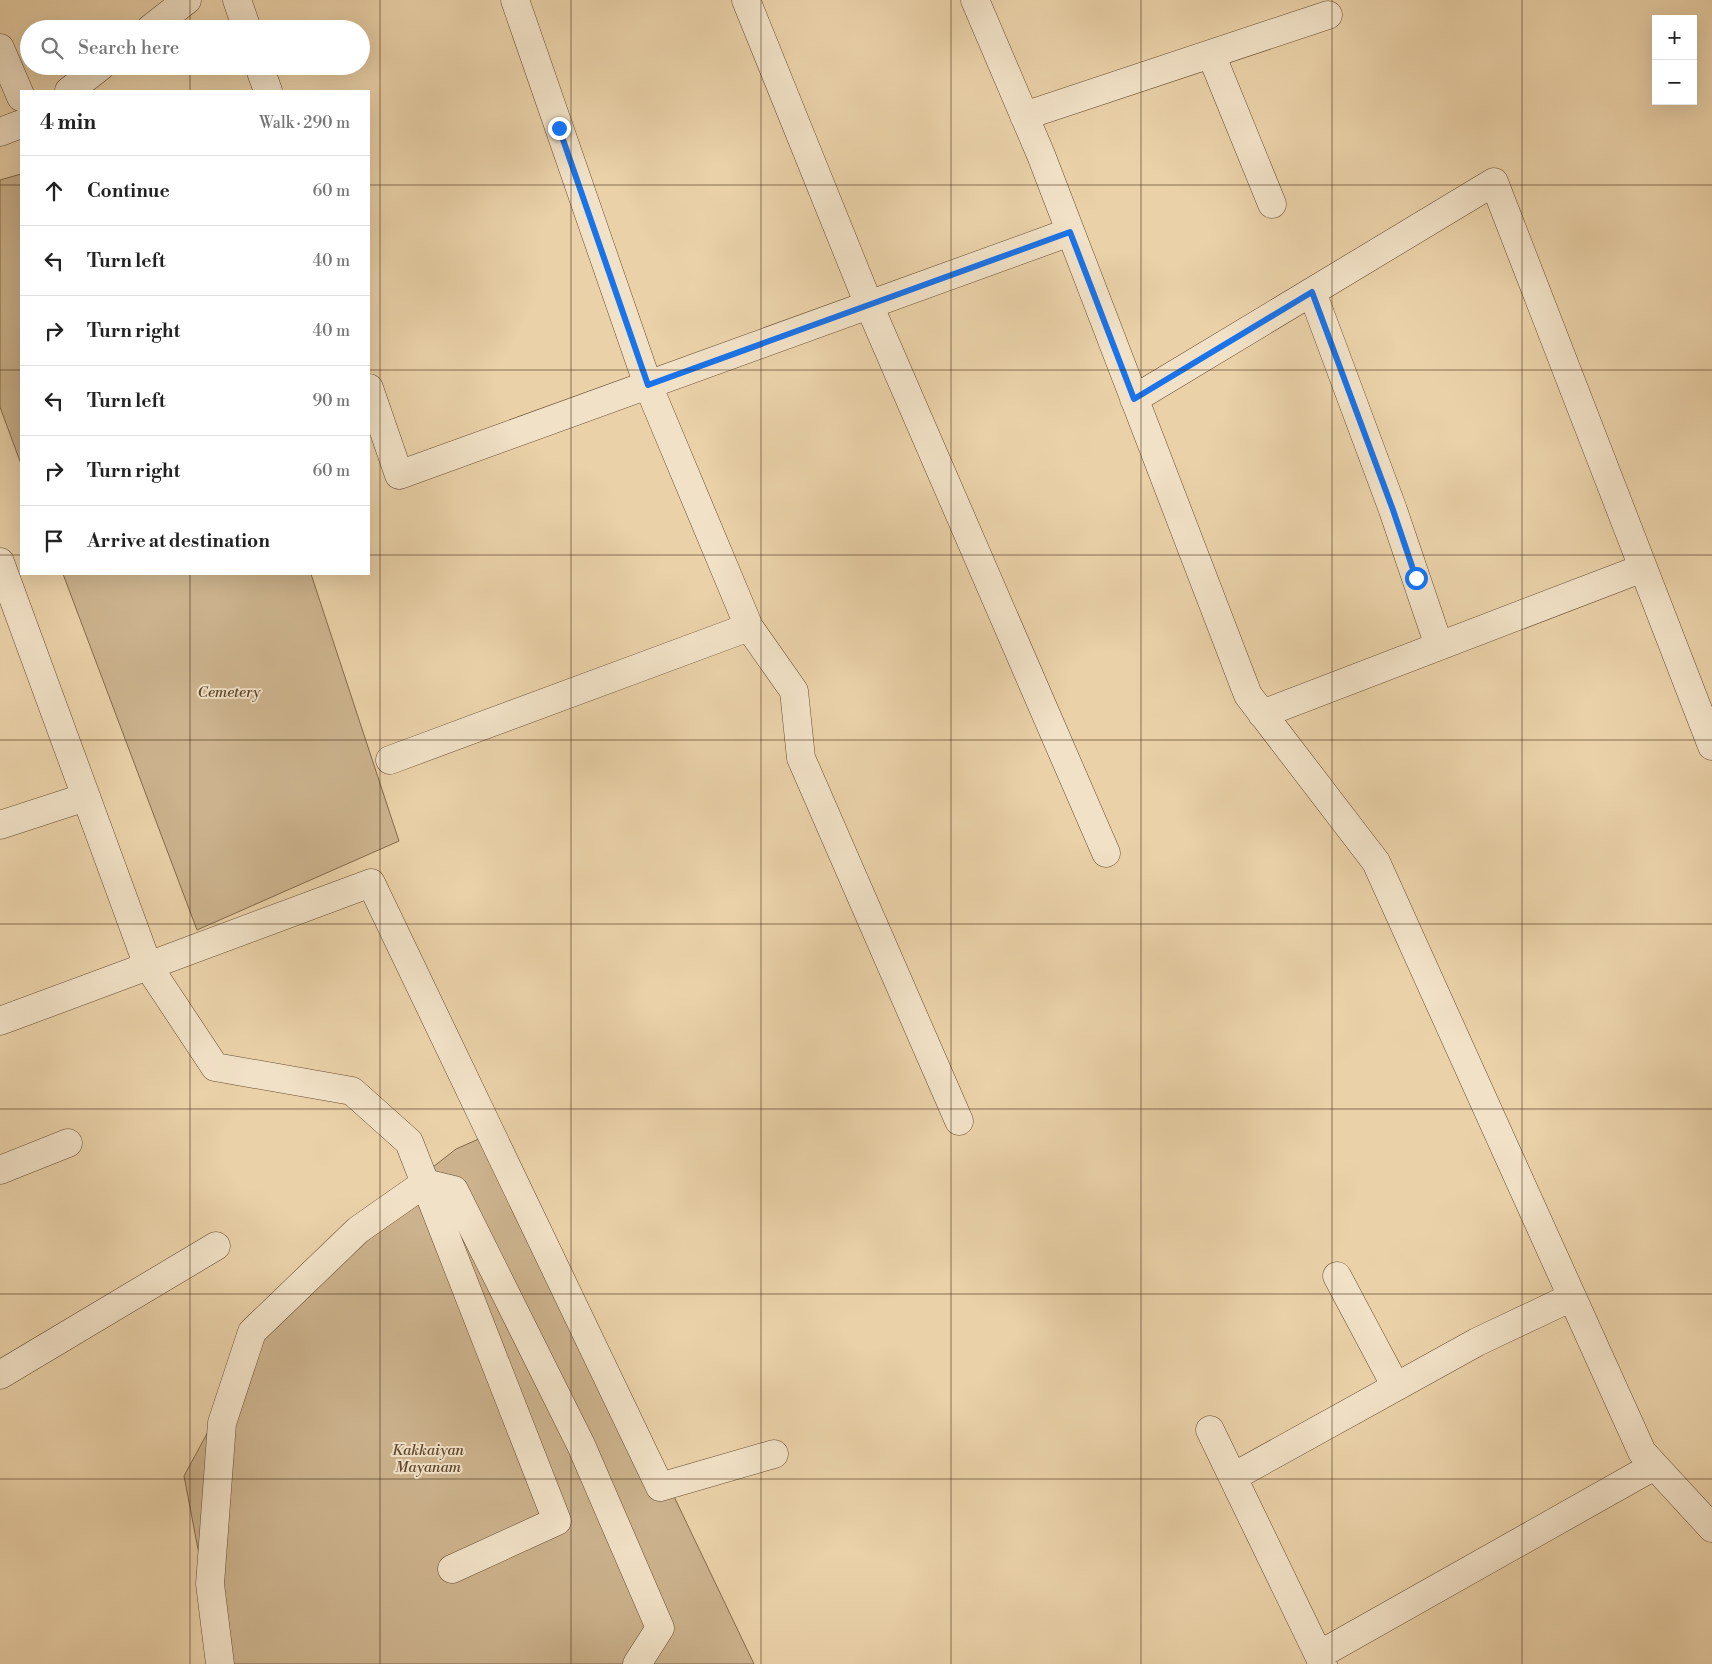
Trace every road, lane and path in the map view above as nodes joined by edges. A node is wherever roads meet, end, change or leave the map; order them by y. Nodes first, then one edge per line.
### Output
1 (187, 0) edge
2 (515, 0) edge
3 (746, 0) edge
4 (975, 0) edge
5 (237, 1) edge
6 (1328, 15) dead end
7 (161, 20) edge
8 (244, 20) edge
9 (0, 48) edge
10 (1211, 54) junction
11 (90, 75) edge
12 (262, 75) edge
13 (70, 90) edge
14 (268, 90) edge
15 (20, 95) edge
16 (1024, 116) junction
17 (20, 124) edge
18 (0, 132) edge
19 (1272, 204) dead end
20 (1070, 232) junction
21 (1312, 292) junction
22 (869, 306) junction
23 (648, 385) junction
24 (370, 391) edge
25 (1134, 399) junction
26 (0, 562) edge
27 (1643, 568) junction
28 (749, 627) junction
29 (1439, 646) junction
30 (1262, 714) junction
31 (1712, 746) edge
32 (390, 760) dead end
33 (86, 797) junction
34 (0, 825) edge
35 (1106, 853) dead end
36 (148, 966) junction
37 (0, 1021) edge
38 (959, 1121) dead end
39 (68, 1143) dead end
40 (0, 1170) edge
41 (426, 1183) junction
42 (216, 1246) dead end
43 (1336, 1276) dead end
44 (1572, 1297) junction
45 (0, 1374) edge
46 (1396, 1387) junction
47 (1210, 1430) dead end
48 (774, 1454) dead end
49 (1654, 1466) junction
50 (1233, 1477) junction
51 (1712, 1528) edge
52 (452, 1569) dead end
53 (1321, 1660) edge
54 (220, 1664) edge
55 (638, 1664) edge

1 - 7 street
2 - 23 street
3 - 22 street
4 - 16 street
5 - 8 street
6 - 10 street
9 - 15 street
10 - 16 street
10 - 19 street
11 - 13 street
12 - 14 street
16 - 20 street
17 - 18 street
20 - 22 street
20 - 25 street
21 - 25 street
21 - 27 street
21 - 29 street
22 - 23 street
22 - 35 street
23 - 24 street
23 - 28 street
25 - 30 street
26 - 33 street
27 - 29 street
27 - 31 street
28 - 32 street
28 - 38 street
29 - 30 street
30 - 44 street
33 - 34 street
33 - 36 street
36 - 37 street
36 - 41 street
36 - 48 street
39 - 40 street
41 - 52 street
41 - 54 street
41 - 55 street
42 - 45 street
43 - 46 street
44 - 46 street
44 - 49 street
46 - 50 street
47 - 50 street
49 - 51 street
49 - 53 street
50 - 53 street

